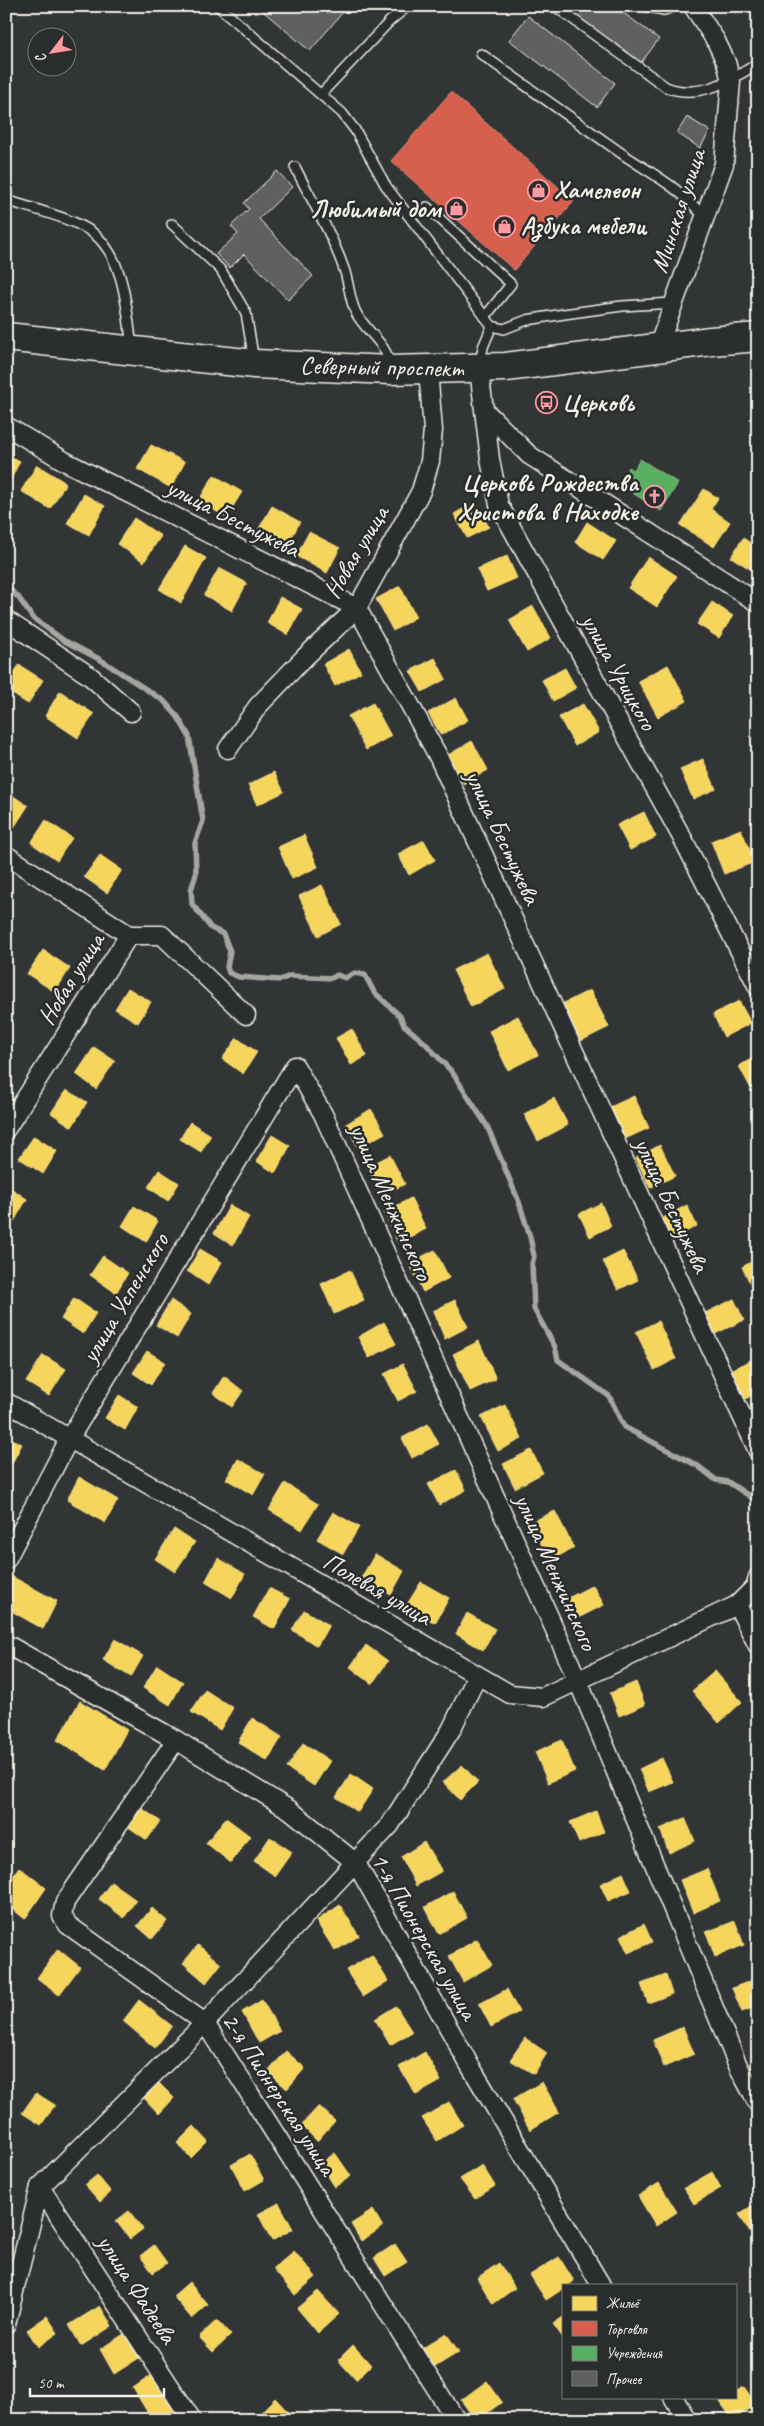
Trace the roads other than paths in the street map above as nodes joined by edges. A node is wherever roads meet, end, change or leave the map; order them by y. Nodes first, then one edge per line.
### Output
1 (218, 6) edge
2 (408, 6) edge
3 (643, 6) edge
4 (675, 6) edge
5 (693, 6) edge
6 (556, 7) edge
7 (481, 54) dead end
8 (758, 63) edge
9 (731, 81) junction
10 (321, 94) junction
11 (295, 167) dead end
12 (6, 200) edge
13 (427, 207) dead end
14 (705, 218) junction
15 (172, 224) dead end
16 (674, 302) junction
17 (485, 317) junction
18 (492, 326) junction
19 (6, 337) edge
20 (758, 337) edge
21 (658, 347) junction
22 (132, 351) junction
23 (255, 364) junction
24 (479, 369) junction
25 (390, 370) junction
26 (428, 370) junction
27 (485, 411) junction
28 (6, 426) edge
29 (758, 604) edge
30 (357, 608) junction
31 (6, 620) edge
32 (130, 712) dead end
33 (228, 749) dead end
34 (6, 855) edge
35 (129, 934) junction
36 (758, 987) edge
37 (246, 1015) dead end
38 (295, 1066) joint
39 (6, 1129) edge
40 (6, 1402) edge
41 (69, 1439) junction
42 (758, 1451) edge
43 (6, 1560) edge
44 (758, 1577) edge
45 (737, 1605) junction
46 (6, 1644) edge
47 (758, 1646) edge
48 (476, 1676) junction
49 (578, 1681) junction
50 (176, 1740) junction
51 (356, 1863) junction
52 (205, 2023) junction
53 (758, 2104) edge
54 (40, 2186) junction
55 (600, 2284) edge
56 (6, 2324) edge
57 (674, 2398) edge
58 (192, 2420) edge
59 (456, 2420) edge
60 (687, 2420) edge

1 - 10 lane
2 - 10 lane
3 - 4 lane
5 - 9 street, Минская улица
6 - 9 lane
7 - 14 lane
8 - 9 lane
9 - 14 street, Минская улица
10 - 17 lane
11 - 25 lane
12 - 22 lane
13 - 17 lane
14 - 16 street, Минская улица
15 - 23 lane
16 - 18 lane
16 - 21 street, Минская улица
17 - 18 lane
18 - 24 lane
19 - 22 main road, Северный проспект
20 - 21 main road, Северный проспект
21 - 24 main road, Северный проспект
22 - 23 main road, Северный проспект
23 - 25 main road, Северный проспект
24 - 26 main road, Северный проспект
24 - 27 street, улица Урицкого
25 - 26 main road, Северный проспект
26 - 30 street, Новая улица
27 - 29 street
27 - 36 street, улица Урицкого
28 - 30 street, улица Бестужева
30 - 33 street, Новая улица
30 - 42 street, улица Бестужева
31 - 32 street
34 - 35 street
35 - 37 street, Новая улица
35 - 39 street, Новая улица
38 - 41 street, улица Успенского
38 - 49 street, улица Менжинского
40 - 41 street, Полевая улица
41 - 43 street, улица Успенского
41 - 48 street, Полевая улица
44 - 45 street
45 - 47 street
45 - 49 street, Полевая улица
46 - 50 street, 1-я Пионерская улица
48 - 49 street, Полевая улица
48 - 51 street
49 - 53 street, улица Менжинского
50 - 51 street, 1-я Пионерская улица
50 - 52 street, 2-я Пионерская улица
51 - 52 street
51 - 55 street, 1-я Пионерская улица
52 - 54 street
52 - 59 street, 2-я Пионерская улица
54 - 56 street
54 - 58 street, улица Фадеева
57 - 60 street

